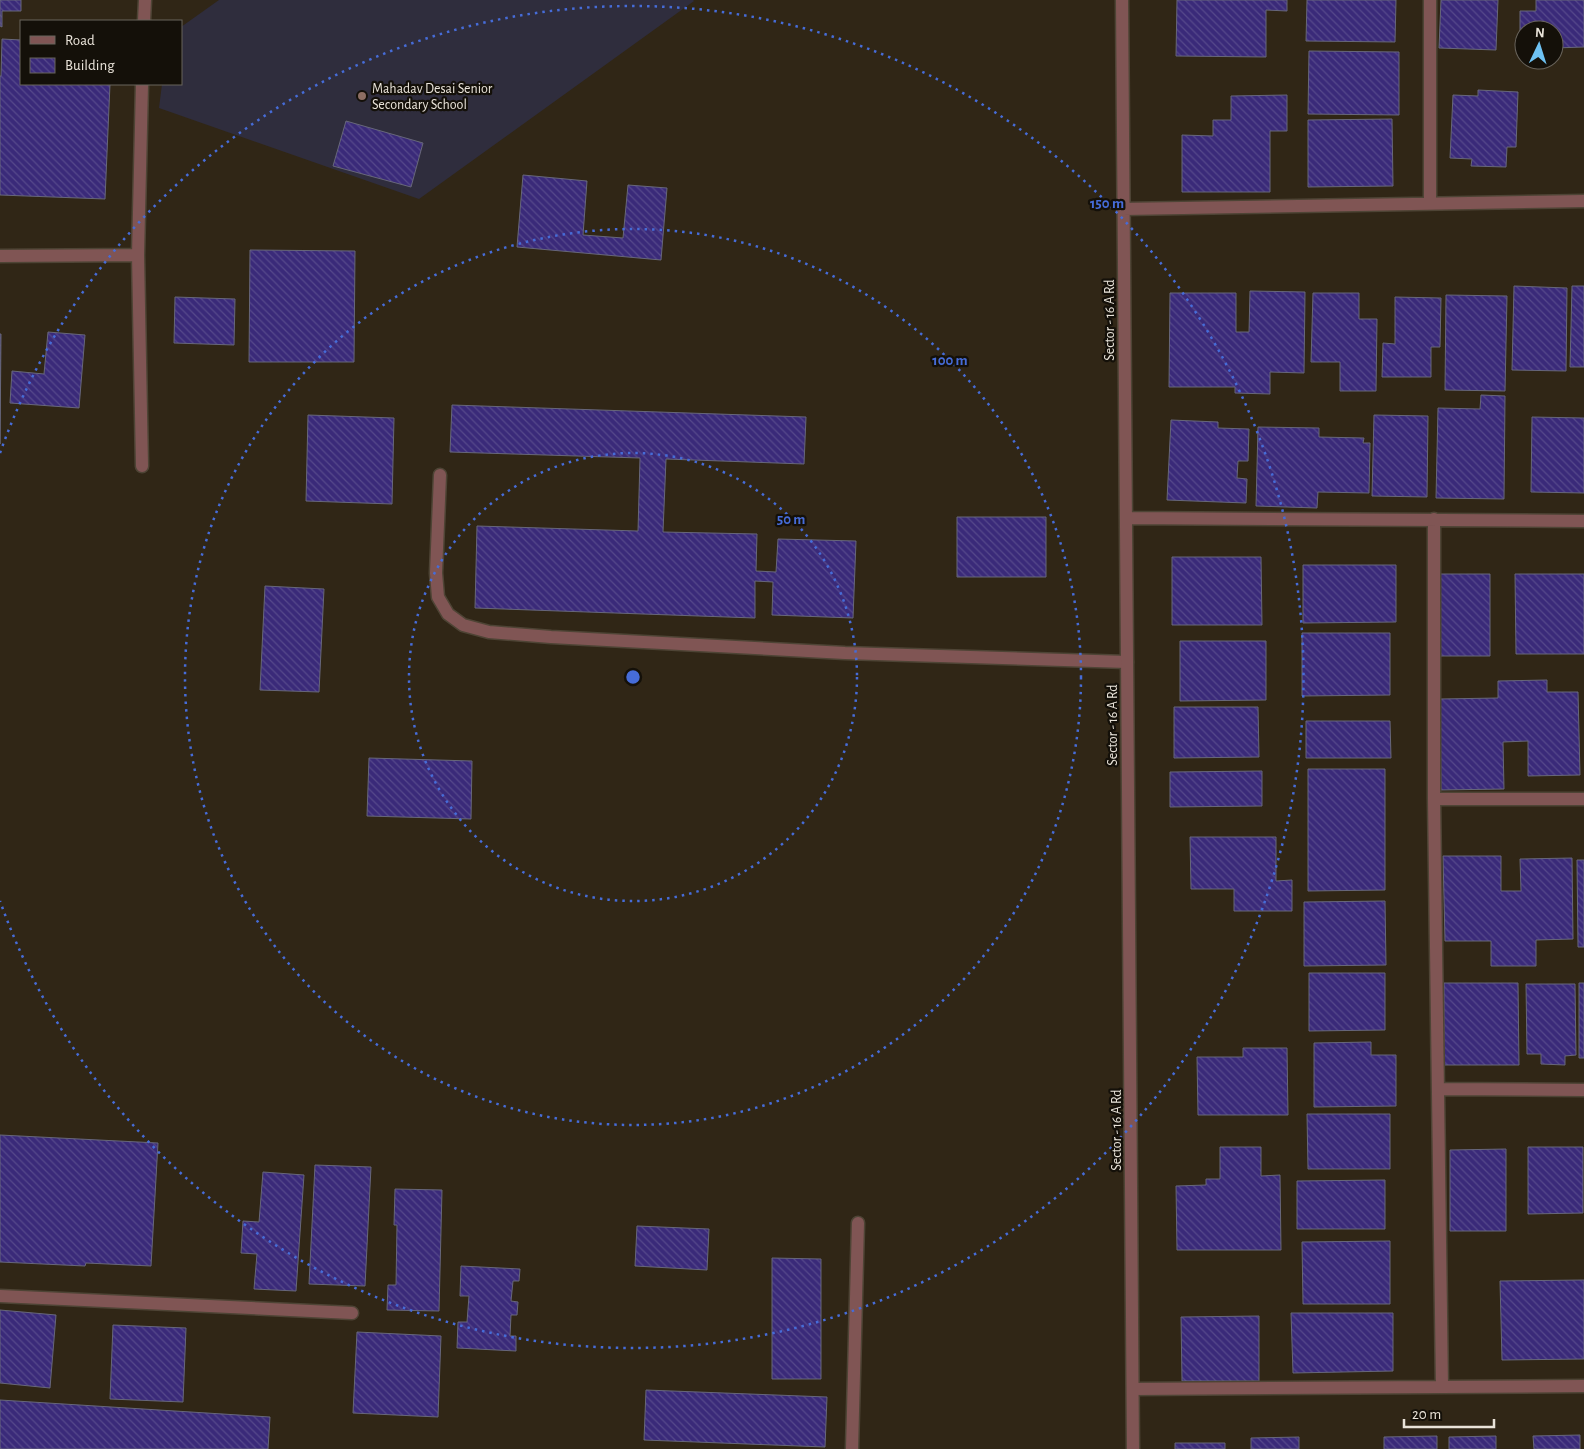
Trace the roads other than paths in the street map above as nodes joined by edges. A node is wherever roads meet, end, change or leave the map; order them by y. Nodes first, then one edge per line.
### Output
1 (145, 0) edge
2 (1122, 0) edge
3 (1430, 0) edge
4 (144, 20) edge
5 (142, 85) edge
6 (1584, 202) edge
7 (1430, 203) junction
8 (1123, 209) junction
9 (138, 255) junction
10 (0, 256) edge
11 (142, 466) dead end
12 (440, 475) dead end
13 (1126, 518) junction
14 (1434, 520) junction
15 (1584, 521) edge
16 (1127, 662) junction
17 (1434, 799) junction
18 (1584, 799) edge
19 (1438, 1089) junction
20 (1584, 1090) edge
21 (858, 1223) dead end
22 (0, 1296) edge
23 (352, 1313) dead end
24 (1584, 1386) edge
25 (1442, 1387) junction
26 (1133, 1389) junction
27 (852, 1449) edge
28 (1133, 1449) edge

1 - 4 street
2 - 8 street, Sector - 16 A Rd
3 - 7 street
5 - 9 street
6 - 7 street
7 - 8 street
8 - 13 street, Sector - 16 A Rd
9 - 10 street
9 - 11 street
12 - 16 street
13 - 14 street
13 - 16 street, Sector - 16 A Rd
14 - 15 street
14 - 17 street
16 - 26 street, Sector - 16 A Rd
17 - 18 street
17 - 19 street
19 - 20 street
19 - 25 street
21 - 27 street
22 - 23 street
24 - 25 street
25 - 26 street
26 - 28 street, Sector - 16 A Rd

